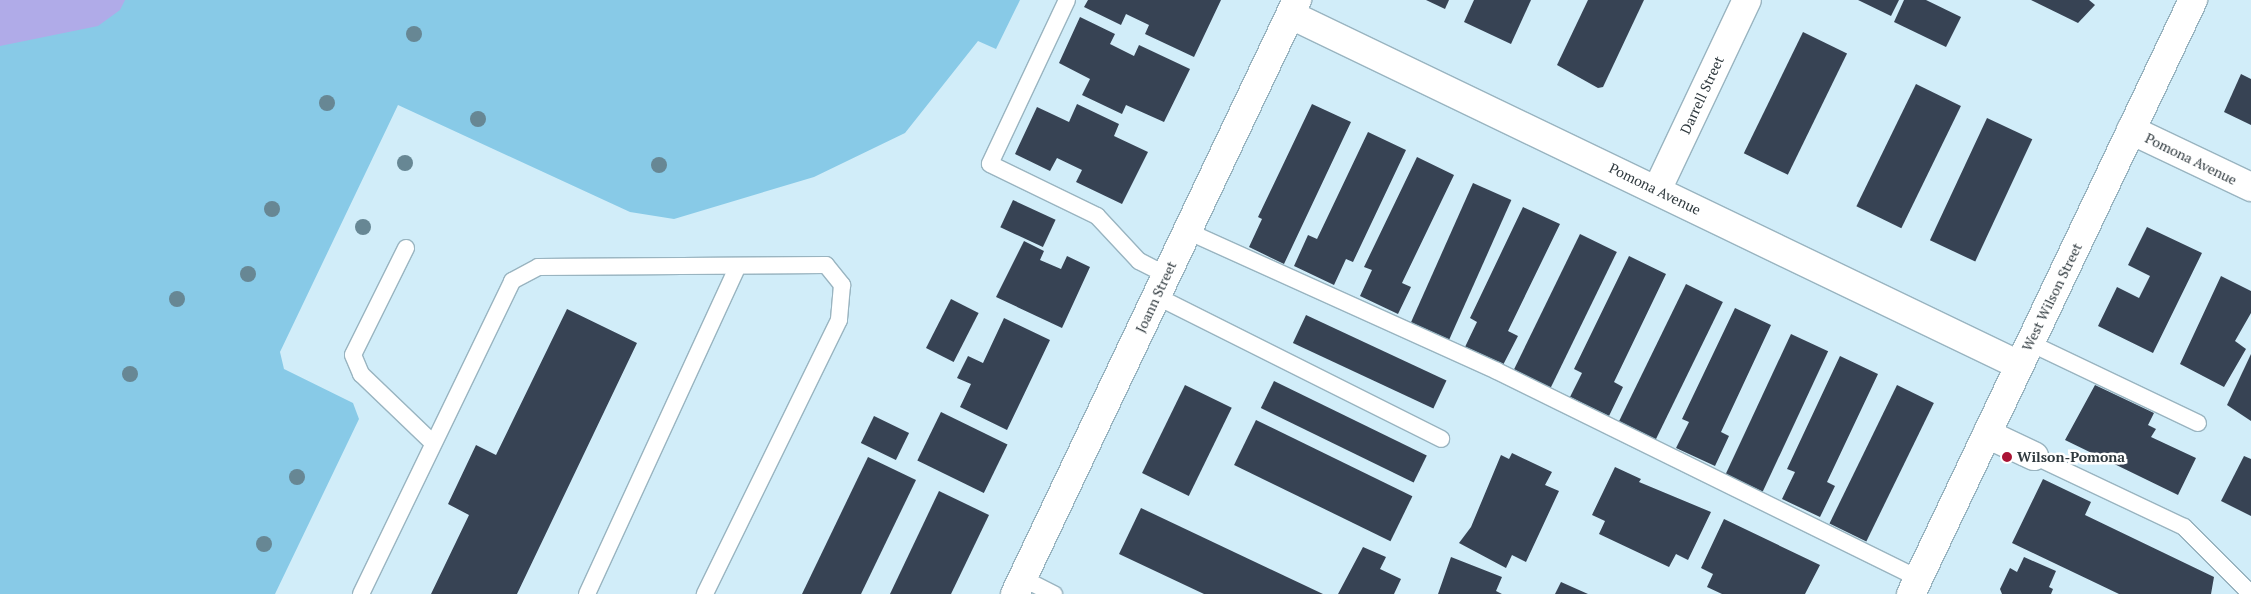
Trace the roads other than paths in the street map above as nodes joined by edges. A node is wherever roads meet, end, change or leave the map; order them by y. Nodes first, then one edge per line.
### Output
1 (1067, 0) edge
2 (1747, 0) edge
3 (2193, 0) edge
4 (1294, 7) edge
5 (2131, 130) junction
6 (2251, 187) edge
7 (1657, 190) junction
8 (1187, 231) junction
9 (406, 248) dead end
10 (738, 266) junction
11 (1161, 286) junction
12 (2024, 354) junction
13 (2198, 423) dead end
14 (1987, 434) junction
15 (1440, 439) dead end
16 (433, 443) junction
17 (2034, 456) joint
18 (1019, 586) edge
19 (1915, 586) edge
20 (361, 594) edge
21 (587, 594) edge
22 (705, 594) edge
23 (1054, 594) edge
24 (2251, 594) edge

1 - 11 lane
2 - 7 street, Darrell Street
3 - 5 street, West Wilson Street
4 - 7 street, Pomona Avenue
4 - 8 street, Joann Street
5 - 6 street, Pomona Avenue
5 - 12 street, West Wilson Street
7 - 12 street, Pomona Avenue
8 - 11 street, Joann Street
8 - 19 lane
9 - 16 lane
10 - 16 lane
10 - 21 lane
10 - 22 lane
11 - 15 lane
11 - 18 street, Joann Street
12 - 13 lane
12 - 14 street, West Wilson Street
14 - 17 street
14 - 19 street, West Wilson Street
16 - 20 lane
17 - 24 lane
18 - 23 lane

